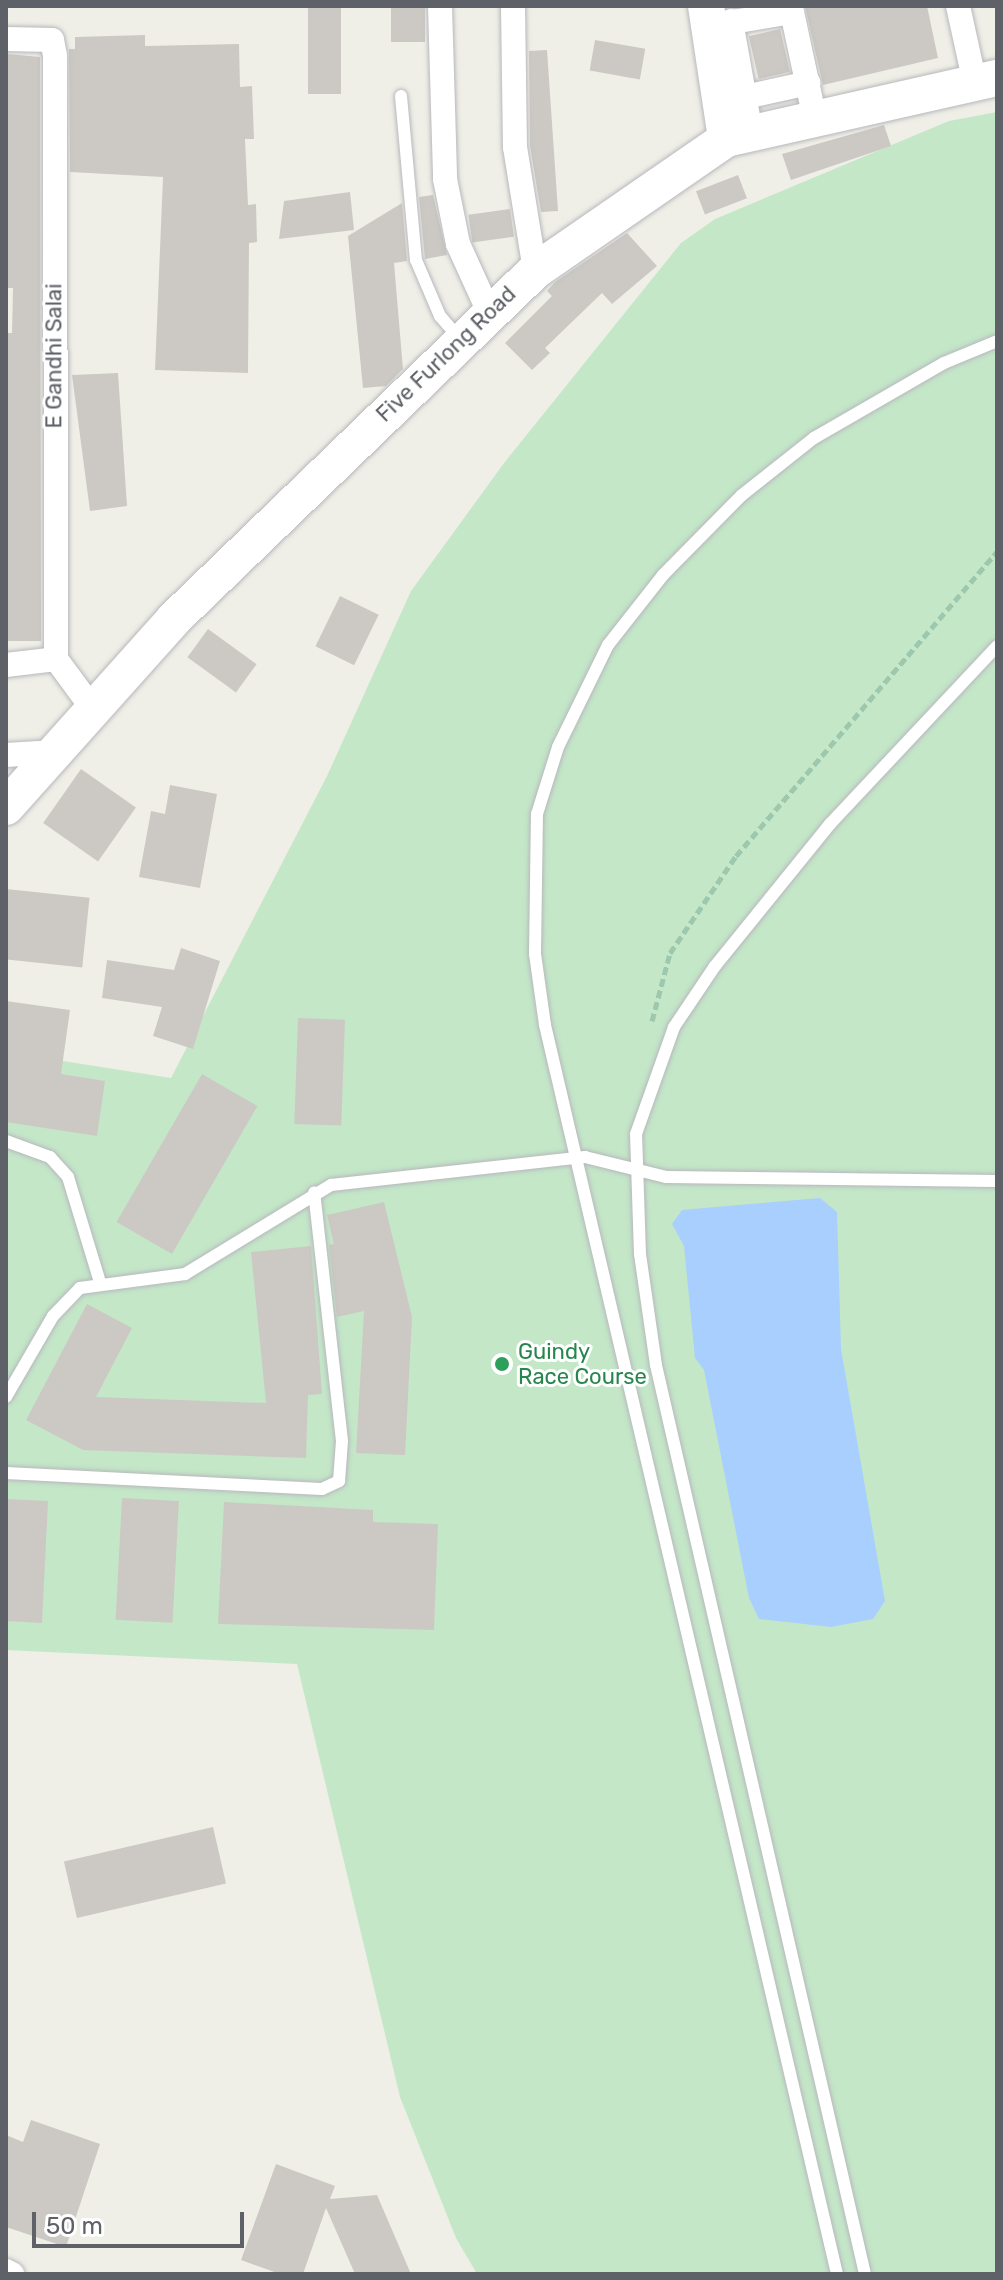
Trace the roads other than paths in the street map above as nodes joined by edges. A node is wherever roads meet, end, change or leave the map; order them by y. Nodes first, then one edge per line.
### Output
1 (440, 6) edge
2 (513, 6) edge
3 (958, 6) edge
4 (716, 14) edge
5 (6, 39) edge
6 (986, 81) edge
7 (808, 83) junction
8 (401, 96) dead end
9 (745, 97) junction
10 (815, 119) junction
11 (739, 136) junction
12 (535, 271) junction
13 (489, 312) junction
14 (460, 339) junction
15 (997, 341) edge
16 (997, 646) edge
17 (56, 659) junction
18 (6, 665) edge
19 (92, 708) junction
20 (9, 749) edge
21 (55, 752) junction
22 (7, 806) edge
23 (6, 1141) edge
24 (576, 1157) junction
25 (634, 1171) junction
26 (997, 1181) edge
27 (314, 1193) junction
28 (100, 1282) junction
29 (6, 1397) edge
30 (6, 1473) edge
31 (6, 2271) edge
32 (12, 2274) edge
33 (837, 2274) edge
34 (865, 2274) edge

1 - 13 street
2 - 12 street
3 - 6 street
4 - 7 street
4 - 9 street
4 - 11 main road
5 - 17 street, E Gandhi Salai
6 - 10 main road, Five Furlong Road
7 - 9 street
7 - 10 street
8 - 14 lane
9 - 11 street
10 - 11 main road, Five Furlong Road
11 - 12 main road, Five Furlong Road
12 - 13 main road, Five Furlong Road
13 - 14 main road, Five Furlong Road
14 - 19 main road, Five Furlong Road
15 - 24 lane
16 - 25 lane
17 - 18 street
17 - 19 street
19 - 21 main road, Five Furlong Road
20 - 21 street
21 - 22 main road, Five Furlong Road
23 - 28 lane
24 - 25 lane
24 - 27 lane
24 - 33 lane
25 - 26 lane
25 - 34 lane
27 - 28 lane
27 - 30 lane
28 - 29 lane
31 - 32 street

